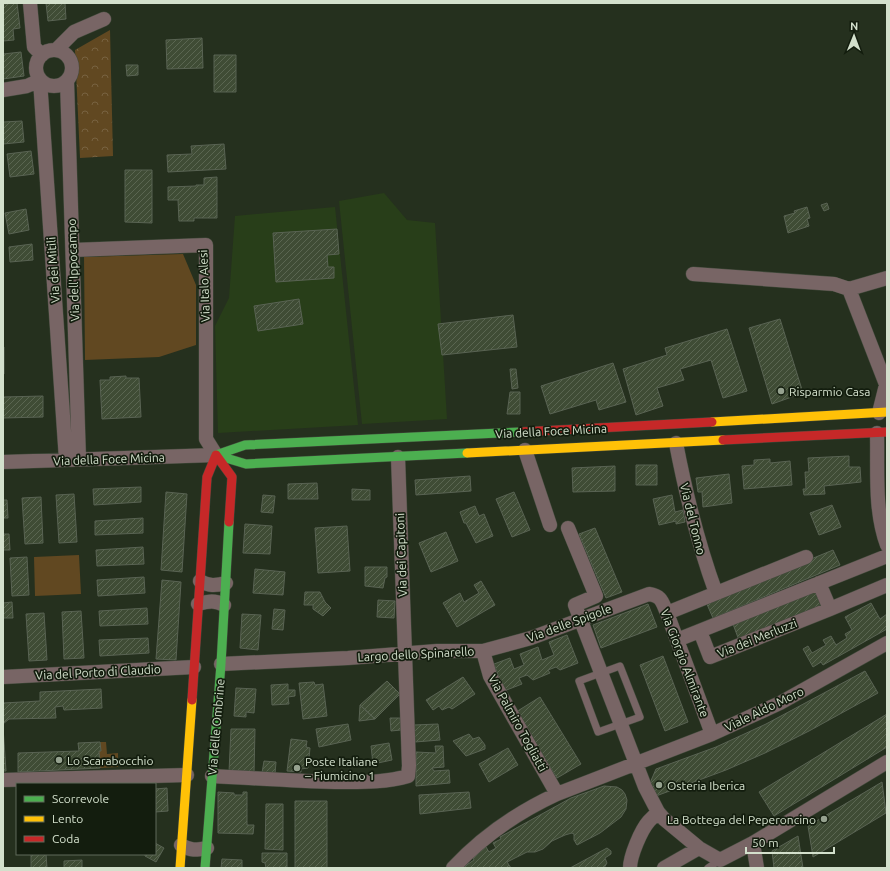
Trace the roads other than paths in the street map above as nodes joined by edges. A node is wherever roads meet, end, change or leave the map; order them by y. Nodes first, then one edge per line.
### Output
1 (30, 3) edge
2 (104, 19) dead end
3 (56, 50) junction
4 (42, 55) junction
5 (40, 80) junction
6 (67, 81) junction
7 (3, 90) edge
8 (73, 250) junction
9 (693, 274) dead end
10 (887, 278) edge
11 (849, 288) junction
12 (886, 386) edge
13 (883, 412) edge
14 (611, 428) junction
15 (882, 432) edge
16 (676, 443) junction
17 (612, 447) junction
18 (524, 450) junction
19 (216, 455) junction
20 (398, 457) junction
21 (72, 459) junction
22 (3, 462) edge
23 (550, 525) dead end
24 (568, 528) dead end
25 (887, 545) edge
26 (887, 556) edge
27 (806, 557) dead end
28 (200, 581) junction
29 (226, 583) junction
30 (819, 583) junction
31 (887, 585) edge
32 (716, 593) junction
33 (655, 595) joint
34 (198, 604) junction
35 (224, 605) junction
36 (830, 609) junction
37 (667, 613) junction
38 (580, 619) junction
39 (700, 631) junction
40 (677, 640) junction
41 (887, 643) edge
42 (483, 651) junction
43 (405, 654) junction
44 (221, 664) junction
45 (194, 667) junction
46 (601, 673) junction
47 (3, 677) edge
48 (620, 724) junction
49 (712, 734) junction
50 (887, 762) edge
51 (635, 763) junction
52 (187, 775) junction
53 (212, 776) junction
54 (3, 780) edge
55 (557, 794) junction
56 (658, 812) junction
57 (753, 843) junction
58 (182, 845) junction
59 (207, 848) junction
60 (699, 848) junction
61 (720, 860) junction
62 (180, 868) edge
63 (206, 868) edge
64 (453, 868) edge
65 (630, 868) edge
66 (664, 868) edge
67 (708, 868) edge
68 (757, 868) edge

1 - 4 street
2 - 3 street
3 - 4 street
3 - 6 street
4 - 5 street
5 - 6 street
5 - 7 street
5 - 21 street, Via dei Mitili
6 - 8 street, Via dell'Ippocampo
8 - 19 street, Via Italo Alesi
8 - 21 street, Via dell'Ippocampo
9 - 11 street
10 - 11 street
11 - 12 street
12 - 13 street
13 - 14 street, Via della Foce Micina
14 - 17 street
14 - 19 street, Via della Foce Micina
15 - 16 street, Via della Foce Micina
15 - 25 street
16 - 17 street, Via della Foce Micina
16 - 32 street, Via del Tonno
17 - 18 street, Via della Foce Micina
18 - 20 street, Via della Foce Micina
18 - 23 street
19 - 20 street, Via della Foce Micina
19 - 21 street, Via della Foce Micina
19 - 28 street, Via delle Ombrine
19 - 29 street, Via delle Ombrine
20 - 43 street, Via dei Capitoni
21 - 22 street, Via della Foce Micina
24 - 38 street
26 - 30 street
27 - 32 street
28 - 29 street
28 - 34 street, Via delle Ombrine
29 - 35 street, Via delle Ombrine
30 - 36 street
30 - 39 street
31 - 36 street, Via dei Merluzzi
32 - 37 street
33 - 37 street, Via Giorgio Almirante
33 - 38 street, Via delle Spigole
34 - 35 street
34 - 45 street, Via delle Ombrine
35 - 44 street, Via delle Ombrine
36 - 39 street, Via dei Merluzzi
37 - 40 street, Via Giorgio Almirante
38 - 42 street, Via delle Spigole
38 - 46 street
39 - 40 street
40 - 49 street, Via Giorgio Almirante
41 - 49 street, Viale Aldo Moro
42 - 43 street, Largo dello Spinarello
42 - 55 street, Via Palmiro Togliatti
43 - 44 street, Largo dello Spinarello
43 - 53 street, Via dei Capitoni
44 - 53 street, Via delle Ombrine
45 - 47 street, Via del Porto di Claudio
45 - 52 street, Via delle Ombrine
46 - 48 street
46 - 48 lane
46 - 48 lane
48 - 51 street
49 - 51 street, Viale Aldo Moro
50 - 57 street
51 - 55 street, Viale Aldo Moro
51 - 56 street
52 - 54 street
52 - 58 street, Via delle Ombrine
53 - 59 street, Via delle Ombrine
55 - 64 street, Viale Aldo Moro
56 - 60 street
56 - 65 street
57 - 61 street
57 - 68 street
58 - 59 street
58 - 62 street, Via delle Ombrine
59 - 63 street, Via delle Ombrine
60 - 61 street
60 - 66 street
61 - 67 lane

